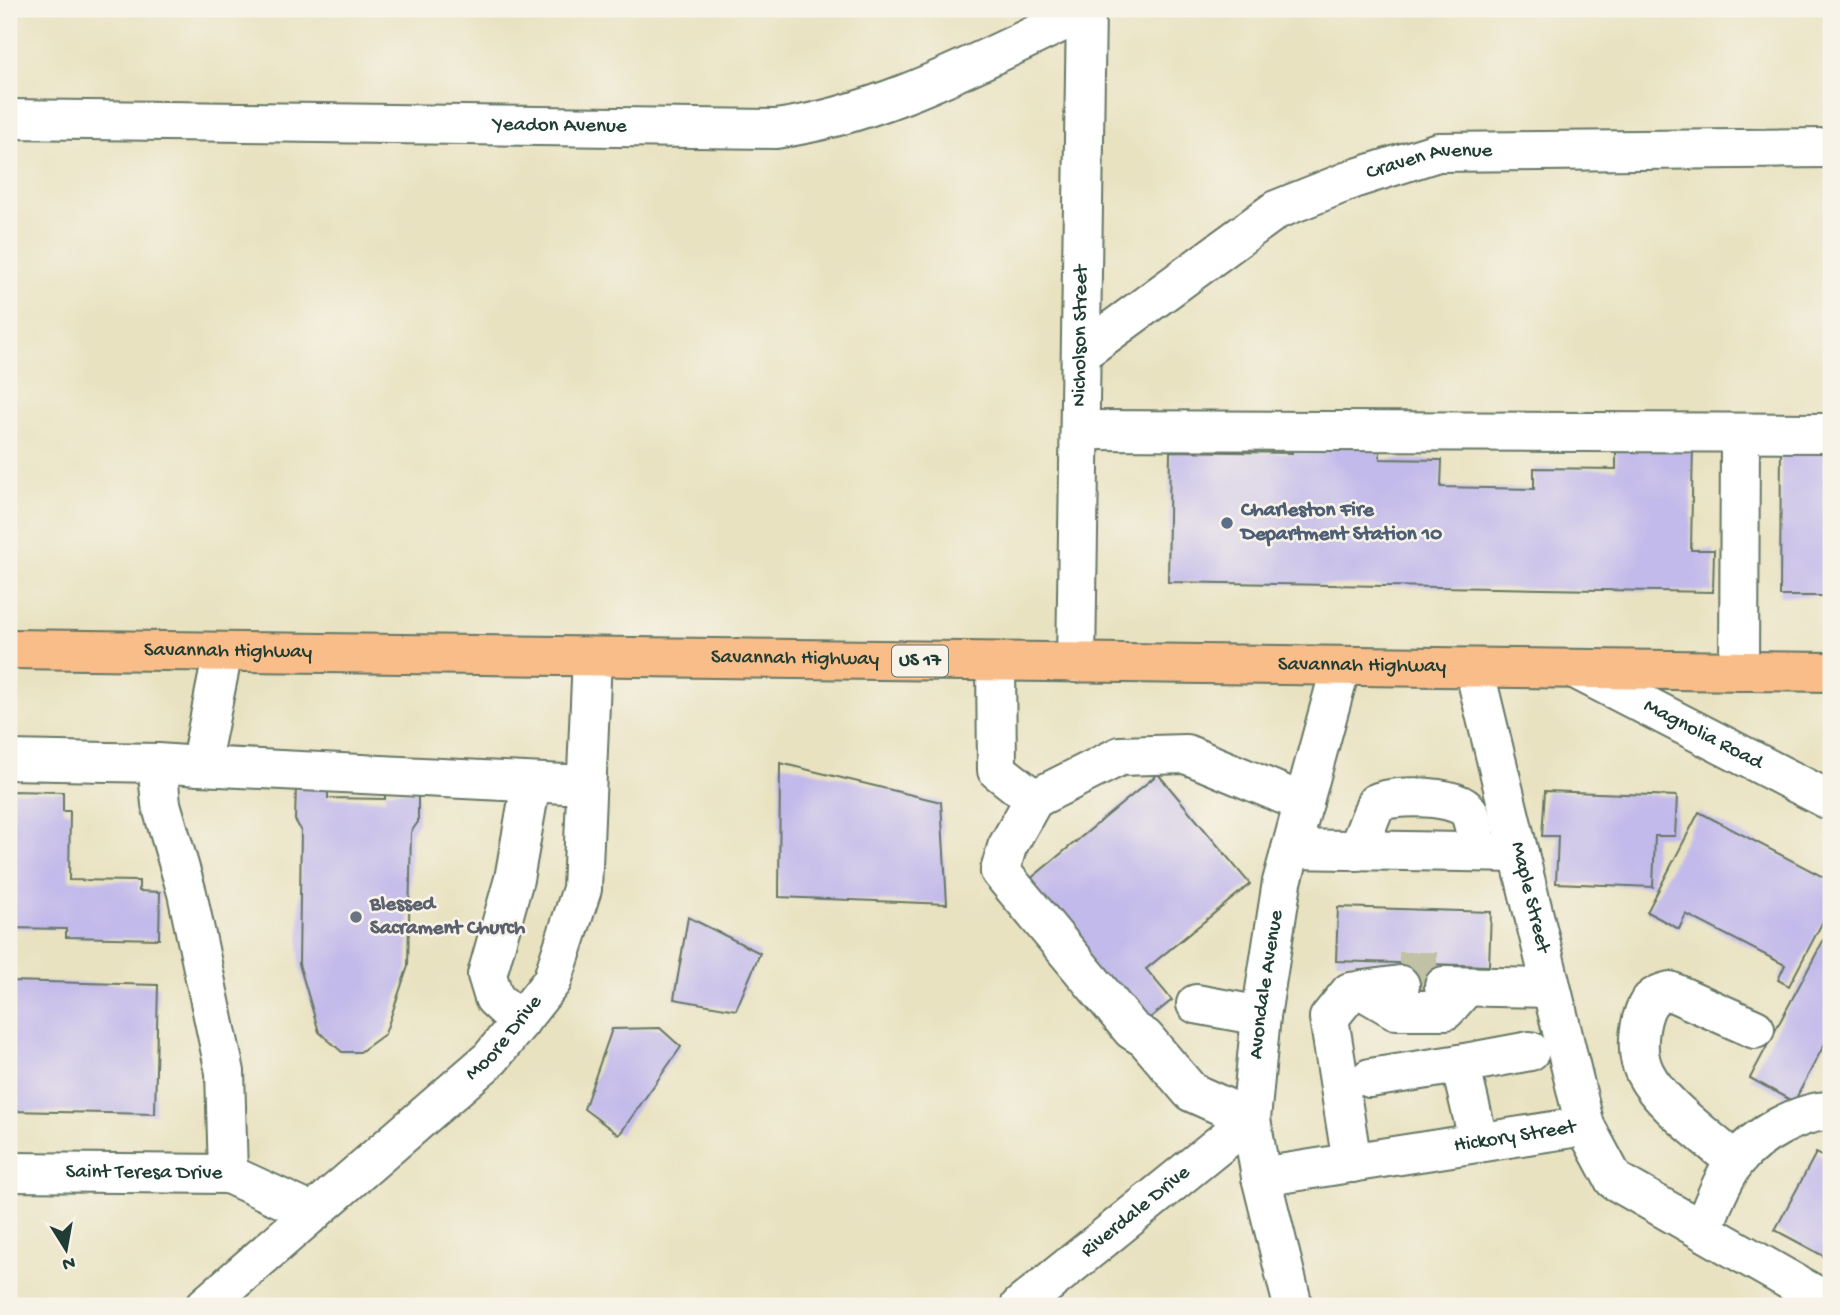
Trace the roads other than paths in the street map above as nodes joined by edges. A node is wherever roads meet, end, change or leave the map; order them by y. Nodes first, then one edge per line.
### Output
1 (1086, 10) edge
2 (9, 118) edge
3 (1831, 148) edge
4 (1081, 352) junction
5 (1080, 430) junction
6 (1740, 433) junction
7 (1831, 433) edge
8 (9, 649) edge
9 (223, 652) junction
10 (592, 657) junction
11 (996, 662) junction
12 (1076, 663) junction
13 (1341, 666) junction
14 (1474, 668) junction
15 (1575, 669) junction
16 (1739, 671) junction
17 (1831, 672) edge
18 (9, 760) edge
19 (157, 763) junction
20 (200, 766) junction
21 (531, 783) junction
22 (586, 785) junction
23 (1034, 799) junction
24 (1831, 801) edge
25 (1304, 803) junction
26 (1291, 849) junction
27 (1357, 851) junction
28 (1478, 852) junction
29 (1519, 853) junction
30 (1400, 978) tunnel mouth
31 (1551, 988) junction
32 (1362, 990) junction
33 (1196, 1004) dead end
34 (1261, 1017) junction
35 (520, 1022) junction
36 (1755, 1029) dead end
37 (1530, 1051) dead end
38 (1460, 1064) junction
39 (1370, 1078) dead end
40 (1823, 1111) edge
41 (1251, 1119) junction
42 (1585, 1126) junction
43 (1479, 1143) junction
44 (1735, 1162) junction
45 (1352, 1163) junction
46 (9, 1172) edge
47 (228, 1174) junction
48 (1261, 1177) junction
49 (313, 1213) junction
50 (1702, 1230) junction
51 (1831, 1304) edge
52 (205, 1306) edge
53 (1020, 1306) edge
54 (1293, 1306) edge

1 - 2 street, Yeadon Avenue
1 - 4 street, Nicholson Street
3 - 4 street, Craven Avenue
4 - 5 street, Nicholson Street
5 - 6 street
5 - 12 street, Nicholson Street
6 - 7 street
6 - 16 street
8 - 9 highway, Savannah Highway / US 17
9 - 10 highway, Savannah Highway / US 17
9 - 20 street
10 - 11 highway, Savannah Highway / US 17
10 - 22 street, Moore Drive
11 - 12 highway, Savannah Highway / US 17
11 - 23 street
12 - 13 highway, Savannah Highway / US 17
13 - 14 highway, Savannah Highway / US 17
13 - 25 street, Avondale Avenue
14 - 15 highway, Savannah Highway / US 17
14 - 29 street, Maple Street
15 - 16 highway, Savannah Highway / US 17
15 - 24 street, Magnolia Road
16 - 17 highway, Savannah Highway / US 17
18 - 19 street
19 - 20 street
19 - 47 street
20 - 21 street
21 - 22 street
21 - 35 street
22 - 35 street, Moore Drive
23 - 25 street
23 - 41 street
25 - 26 street, Avondale Avenue
26 - 27 street
26 - 34 street, Avondale Avenue
27 - 28 street
27 - 28 street
28 - 29 street
29 - 31 street, Maple Street
30 - 32 street
31 - 32 street
31 - 42 street, Maple Street
32 - 45 street
33 - 34 street
34 - 41 street, Avondale Avenue
35 - 49 street, Moore Drive
36 - 44 street
37 - 38 street
38 - 39 street
38 - 43 street
40 - 44 street
41 - 48 street, Avondale Avenue
41 - 53 street, Riverdale Drive
42 - 43 street, Hickory Street
42 - 50 street, Hickory Street
43 - 45 street, Hickory Street
44 - 50 street
45 - 48 street, Hickory Street
46 - 47 street, Saint Teresa Drive
47 - 49 street, Saint Teresa Drive
48 - 54 street, Avondale Avenue
49 - 52 street, Moore Drive
50 - 51 street, Hickory Street

